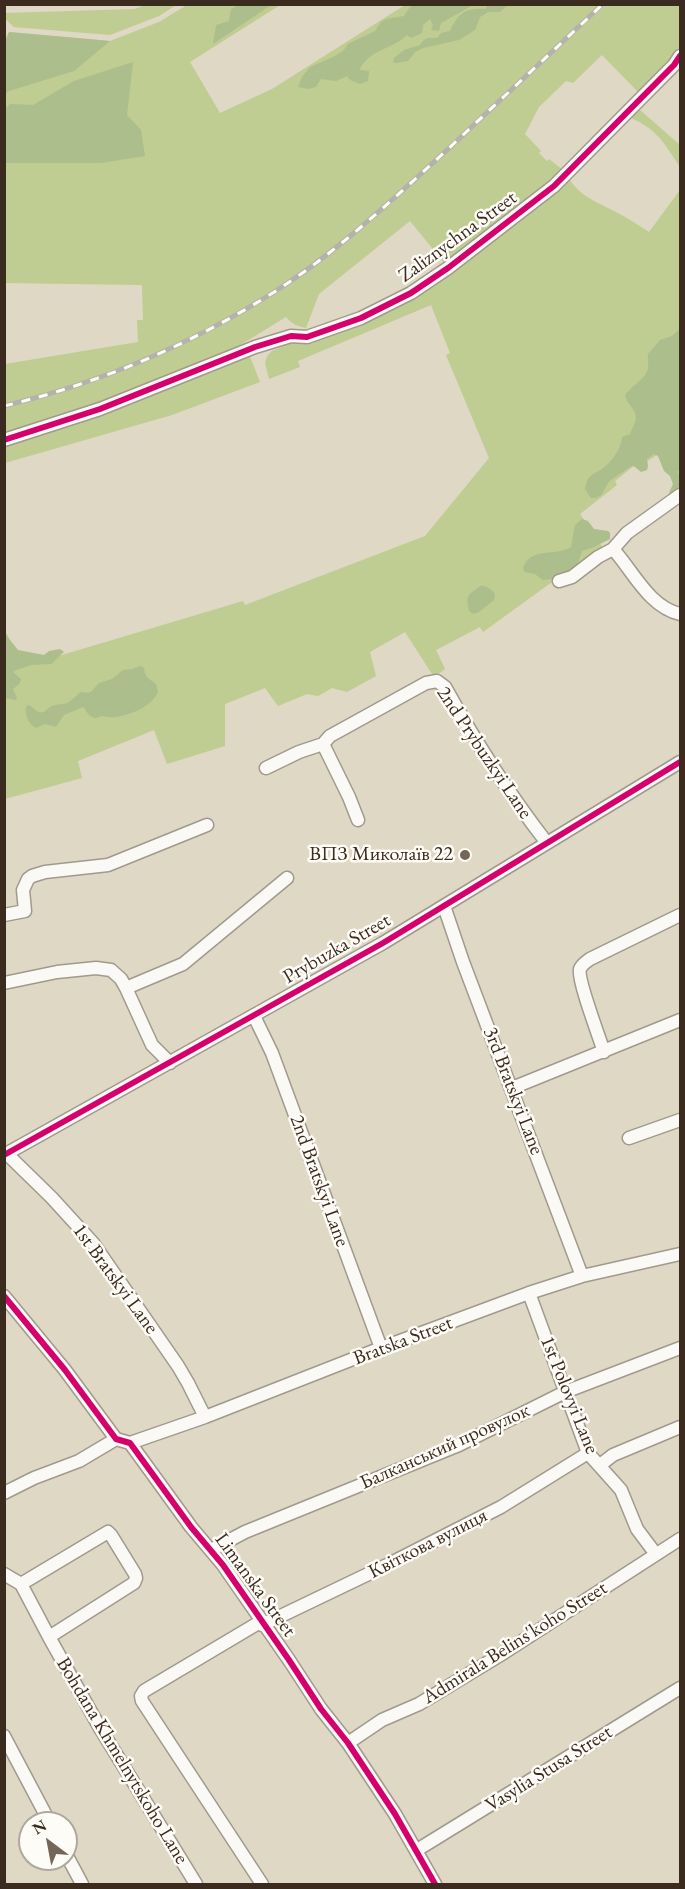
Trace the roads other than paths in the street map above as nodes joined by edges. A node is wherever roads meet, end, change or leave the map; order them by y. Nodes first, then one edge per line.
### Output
1 (681, 56) edge
2 (4, 440) edge
3 (681, 495) edge
4 (613, 549) junction
5 (559, 581) dead end
6 (681, 614) edge
7 (323, 744) junction
8 (681, 762) edge
9 (267, 768) dead end
10 (358, 820) dead end
11 (207, 825) dead end
12 (547, 843) junction
13 (287, 878) dead end
14 (444, 906) junction
15 (4, 915) edge
16 (681, 915) edge
17 (4, 983) edge
18 (126, 988) junction
19 (254, 1016) junction
20 (681, 1020) edge
21 (604, 1052) junction
22 (170, 1063) junction
23 (512, 1088) junction
24 (681, 1120) edge
25 (629, 1138) dead end
26 (6, 1155) edge
27 (681, 1254) edge
28 (582, 1276) junction
29 (529, 1293) junction
30 (4, 1296) edge
31 (381, 1348) junction
32 (681, 1348) edge
33 (565, 1392) junction
34 (205, 1417) junction
35 (681, 1427) edge
36 (116, 1439) junction
37 (130, 1443) junction
38 (588, 1453) junction
39 (600, 1465) junction
40 (4, 1493) edge
41 (681, 1539) edge
42 (211, 1550) junction
43 (656, 1553) junction
44 (4, 1574) edge
45 (21, 1584) junction
46 (261, 1623) junction
47 (49, 1637) junction
48 (681, 1688) edge
49 (4, 1736) edge
50 (348, 1743) junction
51 (44, 1811) edge
52 (417, 1850) junction
53 (196, 1884) edge
54 (262, 1884) edge
55 (435, 1884) edge

1 - 2 street, Zaliznychna Street
3 - 4 street
4 - 5 street
4 - 6 street
7 - 9 street, 2nd Prybuzkyi Lane
7 - 10 street
7 - 12 street, 2nd Prybuzkyi Lane
8 - 12 street, Prybuzka Street
11 - 15 street
12 - 14 street, Prybuzka Street
13 - 18 street
14 - 19 street, Prybuzka Street
14 - 23 street, 3rd Bratskyi Lane
16 - 21 street
17 - 18 street
18 - 22 street
19 - 22 street, Prybuzka Street
19 - 31 street, 2nd Bratskyi Lane
20 - 21 street
21 - 23 street
22 - 26 street, Prybuzka Street
23 - 28 street, 3rd Bratskyi Lane
24 - 25 street
26 - 34 street, 1st Bratskyi Lane
27 - 28 street, Bratska Street
28 - 29 street, Bratska Street
29 - 31 street, Bratska Street
29 - 33 street, 1st Polovyi Lane
30 - 36 street
31 - 34 street, Bratska Street
32 - 33 street, Балканський провулок
33 - 38 street, 1st Polovyi Lane
33 - 42 street, Балканський провулок
34 - 37 street, Bratska Street
35 - 39 street
36 - 37 street
36 - 40 street
37 - 42 street, Limanska Street
38 - 39 street, 1st Polovyi Lane
38 - 46 street, Квіткова вулиця
39 - 43 street, 1st Polovyi Lane
41 - 43 street, Admirala Belins'koho Street
42 - 46 street, Limanska Street
43 - 50 street, Admirala Belins'koho Street
44 - 45 street
45 - 47 street, Bohdana Khmelnytskoho Lane
45 - 47 street, Bohdana Khmelnytskoho Lane
46 - 50 street, Limanska Street
46 - 54 street, Квіткова вулиця
47 - 53 street, Bohdana Khmelnytskoho Lane
48 - 52 street, Vasylia Stusa Street
49 - 51 street
50 - 52 street, Limanska Street
52 - 55 street, Limanska Street

